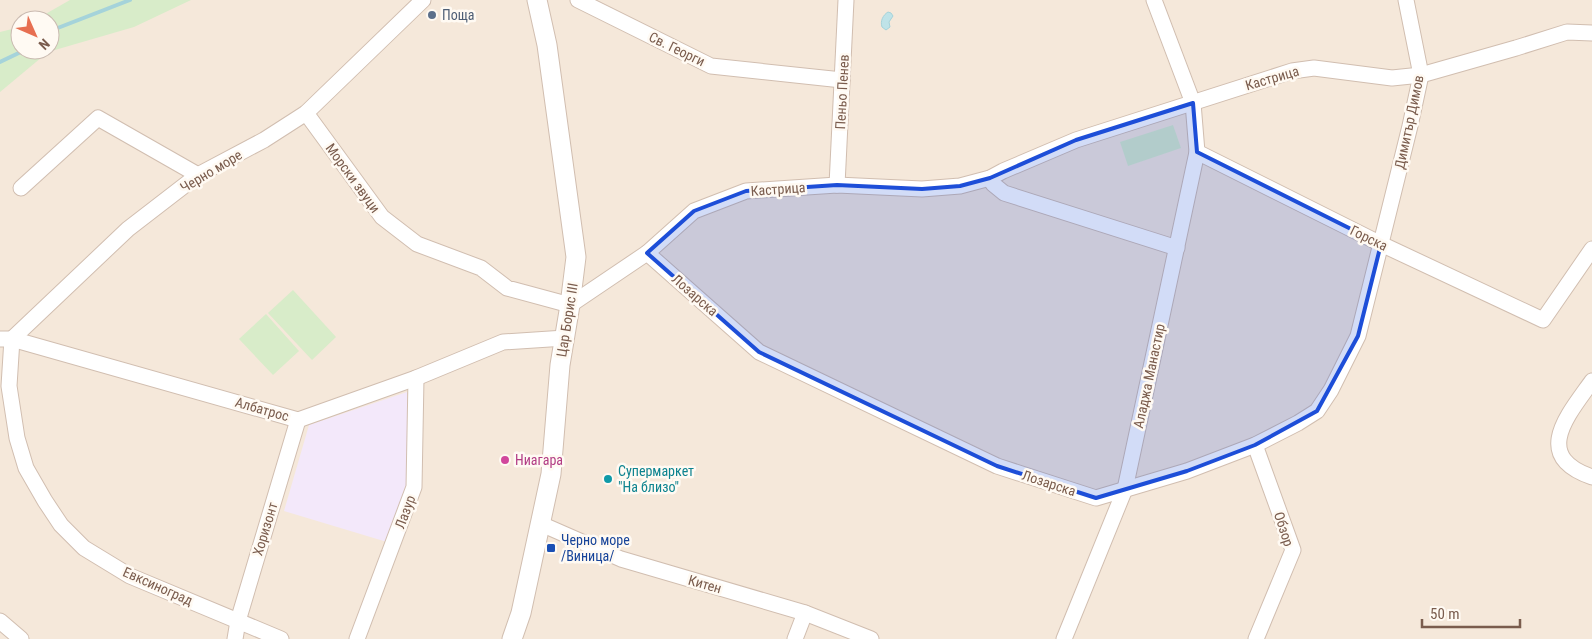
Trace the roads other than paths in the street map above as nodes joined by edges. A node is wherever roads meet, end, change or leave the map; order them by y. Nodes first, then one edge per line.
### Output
1 (422, 0) edge
2 (537, 0) edge
3 (578, 0) edge
4 (846, 0) edge
5 (1154, 0) edge
6 (1406, 0) edge
7 (1592, 33) edge
8 (1421, 75) junction
9 (842, 80) junction
10 (1193, 103) junction
11 (306, 113) junction
12 (1197, 152) junction
13 (198, 175) junction
14 (990, 178) junction
15 (837, 185) junction
16 (21, 188) dead end
17 (1381, 244) junction
18 (1177, 248) junction
19 (1592, 249) edge
20 (648, 253) junction
21 (570, 305) junction
22 (565, 338) junction
23 (6, 339) edge
24 (416, 378) junction
25 (1592, 381) edge
26 (298, 420) junction
27 (1255, 445) junction
28 (1592, 477) edge
29 (1125, 489) junction
30 (541, 524) junction
31 (805, 613) junction
32 (238, 620) junction
33 (0, 621) edge
34 (21, 639) edge
35 (235, 639) edge
36 (281, 639) edge
37 (357, 639) edge
38 (512, 639) edge
39 (795, 639) edge
40 (871, 639) edge
41 (1064, 639) edge
42 (1256, 639) edge

1 - 11 street, Черно море
2 - 21 street, Цар Борис III
3 - 9 street, Св. Георги
4 - 9 street, Пеньо Пенев
5 - 10 street, Аладжа Манастир
6 - 8 street, Димитър Димов
7 - 8 street, Кастрица
8 - 10 street, Кастрица
8 - 17 street, Димитър Димов
9 - 15 street, Пеньо Пенев
10 - 12 street, Аладжа Манастир
10 - 14 street, Кастрица
11 - 13 street, Черно море
11 - 21 street, Морски звуци
12 - 17 street, Горска
12 - 18 street, Аладжа Манастир
13 - 16 street
13 - 23 street, Черно море
14 - 15 street, Кастрица
14 - 18 street
15 - 20 street, Кастрица
17 - 19 street, Горска
17 - 27 street, Лозарска
18 - 29 street, Аладжа Манастир
20 - 21 street, Кастрица
20 - 29 street, Лозарска
21 - 22 street, Цар Борис III
22 - 24 street, Албатрос
22 - 30 street, Цар Борис III
23 - 26 street, Албатрос
23 - 32 street, Евксиноград
24 - 26 street, Албатрос
24 - 37 street, Лазур
25 - 28 street
26 - 32 street, Хоризонт
27 - 29 street, Лозарска
27 - 42 street, Обзор
29 - 41 street, Аладжа Манастир
30 - 31 street, Китен
30 - 38 street, Цар Борис III
31 - 39 street
31 - 40 street, Китен
32 - 35 street, Хоризонт
32 - 36 street, Евксиноград
33 - 34 street

